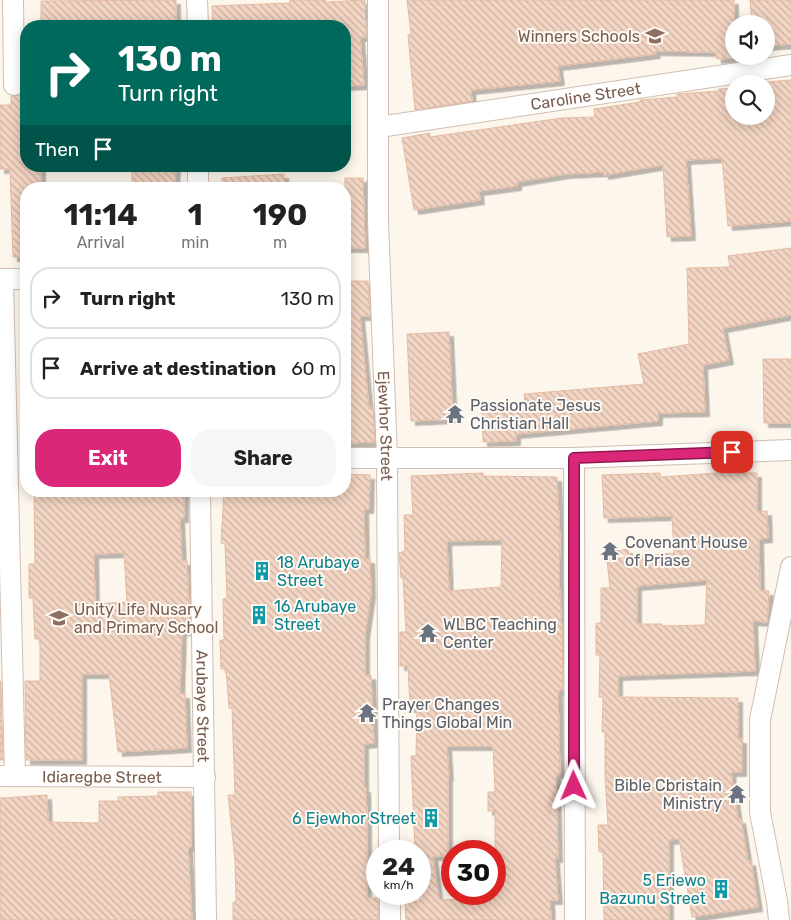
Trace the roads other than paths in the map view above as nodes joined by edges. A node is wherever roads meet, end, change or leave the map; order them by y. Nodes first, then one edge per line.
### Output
1 (13, 0) edge
2 (197, 0) edge
3 (378, 0) edge
4 (198, 20) edge
5 (791, 65) edge
6 (13, 85) edge
7 (379, 127) junction
8 (1, 279) edge
9 (20, 279) edge
10 (791, 450) edge
11 (388, 457) junction
12 (351, 458) edge
13 (574, 458) junction
14 (200, 497) edge
15 (791, 567) edge
16 (7, 776) edge
17 (205, 777) junction
18 (389, 840) edge
19 (390, 905) edge
20 (206, 920) edge
21 (390, 920) edge
22 (575, 920) edge
23 (779, 920) edge

1 - 6 street
2 - 4 street
3 - 7 street, Ejewhor Street
5 - 7 street, Caroline Street
7 - 11 street, Ejewhor Street
8 - 9 street
8 - 16 street
10 - 13 street
11 - 12 street
11 - 13 street
11 - 18 street, Ejewhor Street
13 - 22 street
14 - 17 street, Arubaye Street
15 - 23 street
16 - 17 street, Idiaregbe Street
17 - 20 street, Arubaye Street
19 - 21 street

